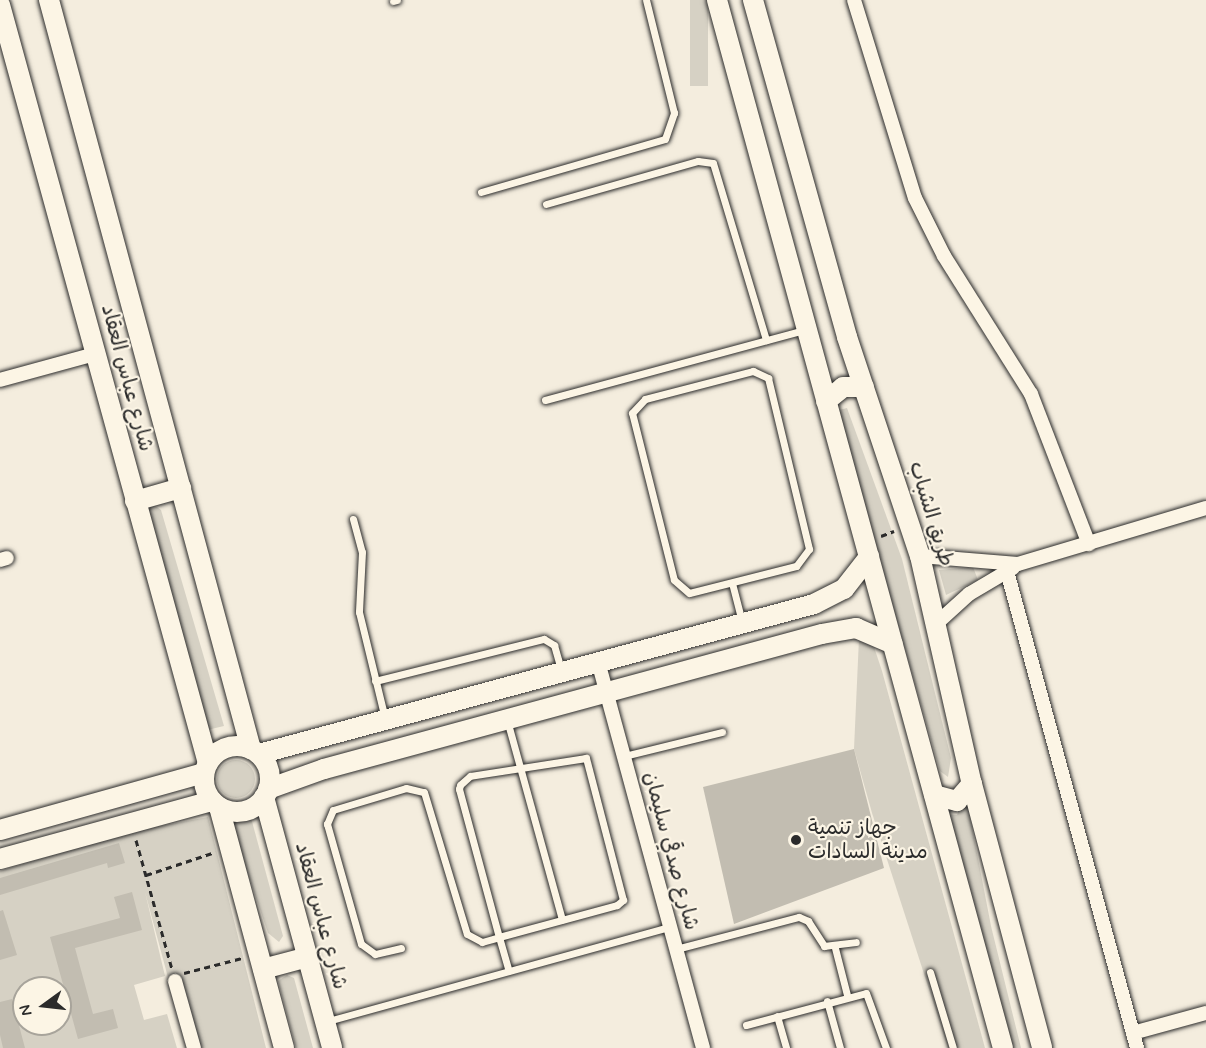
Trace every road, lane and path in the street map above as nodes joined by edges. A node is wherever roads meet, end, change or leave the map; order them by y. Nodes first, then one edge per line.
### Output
1 (49, 0) edge
2 (646, 0) edge
3 (717, 0) edge
4 (753, 0) edge
5 (854, 0) edge
6 (0, 5) edge
7 (481, 192) dead end
8 (546, 204) dead end
9 (807, 329) junction
10 (766, 340) junction
11 (95, 354) junction
12 (0, 380) edge
13 (864, 387) junction
14 (545, 400) dead end
15 (826, 401) junction
16 (181, 488) junction
17 (135, 501) junction
18 (1206, 508) edge
19 (353, 519) dead end
20 (911, 526) junction
21 (1089, 544) junction
22 (867, 549) junction
23 (920, 556) junction
24 (1010, 567) junction
25 (732, 583) junction
26 (814, 604) junction
27 (937, 623) junction
28 (743, 625) junction
29 (822, 634) junction
30 (893, 644) junction
31 (599, 665) junction
32 (562, 675) junction
33 (375, 681) junction
34 (606, 693) junction
35 (482, 697) junction
36 (385, 722) junction
37 (498, 722) junction
38 (722, 732) dead end
39 (255, 751) junction
40 (624, 756) junction
41 (206, 768) junction
42 (521, 771) junction
43 (972, 784) junction
44 (266, 793) junction
45 (934, 795) junction
46 (216, 804) junction
47 (131, 824) junction
48 (0, 830) edge
49 (230, 847) junction
50 (0, 859) edge
51 (146, 875) junction
52 (561, 920) junction
53 (670, 927) junction
54 (499, 937) junction
55 (856, 942) dead end
56 (401, 948) dead end
57 (835, 948) junction
58 (676, 949) junction
59 (308, 957) junction
60 (261, 962) junction
61 (509, 972) junction
62 (930, 972) dead end
63 (175, 981) dead end
64 (847, 995) junction
65 (827, 1001) junction
66 (1206, 1013) edge
67 (777, 1016) junction
68 (325, 1022) junction
69 (746, 1025) dead end
70 (1133, 1033) junction
71 (194, 1048) edge
72 (284, 1048) edge
73 (332, 1048) edge
74 (703, 1048) edge
75 (786, 1048) edge
76 (840, 1048) edge
77 (886, 1048) edge
78 (953, 1048) edge
79 (1004, 1048) edge
80 (1042, 1048) edge
81 (1137, 1048) edge

1 - 16 main road, شارع عباس العقاد
2 - 7 lane
3 - 9 main road
4 - 13 main road, طريق الشباب
5 - 21 street
6 - 11 main road, شارع عباس العقاد
8 - 10 lane
9 - 10 lane
9 - 15 main road
10 - 14 lane
11 - 12 street
11 - 17 main road, شارع عباس العقاد
13 - 15 main road
13 - 20 main road, طريق الشباب
15 - 22 main road
16 - 17 main road
16 - 39 main road, شارع عباس العقاد
17 - 41 main road, شارع عباس العقاد
18 - 21 street
19 - 33 lane
20 - 22 path
20 - 23 main road, طريق الشباب
21 - 24 street
22 - 26 main road
22 - 30 main road
23 - 24 street
23 - 27 main road, طريق الشباب
24 - 27 street
24 - 70 street
25 - 25 lane
25 - 28 lane
26 - 28 main road
26 - 29 main road
27 - 43 main road, طريق الشباب
28 - 31 main road
29 - 30 main road
29 - 34 main road
30 - 45 main road
31 - 32 main road
31 - 34 street, شارع صدقي سليمان
32 - 33 lane
32 - 35 main road
33 - 36 lane
34 - 37 main road
34 - 40 street, شارع صدقي سليمان
35 - 36 main road
35 - 37 main road
36 - 39 main road
37 - 42 lane
37 - 44 main road
38 - 40 lane
39 - 41 main road
39 - 44 main road
40 - 53 street, شارع صدقي سليمان
41 - 46 main road
41 - 48 main road
42 - 52 lane
42 - 52 lane
42 - 54 lane
43 - 45 main road
43 - 80 main road, طريق الشباب
44 - 46 main road
44 - 59 main road, شارع عباس العقاد
45 - 79 main road
46 - 47 main road
46 - 49 main road
47 - 50 main road
47 - 51 path
49 - 51 path
49 - 60 main road
51 - 60 path
52 - 54 lane
53 - 58 street, شارع صدقي سليمان
53 - 61 lane
54 - 56 lane
54 - 61 lane
55 - 57 lane
57 - 58 lane
57 - 64 lane
58 - 74 street, شارع صدقي سليمان
59 - 60 main road
59 - 68 main road, شارع عباس العقاد
60 - 72 main road
61 - 68 lane
62 - 78 lane
63 - 71 street
64 - 65 lane
64 - 77 lane
65 - 67 lane
65 - 76 lane
66 - 70 street
67 - 69 lane
67 - 75 lane
68 - 73 main road, شارع عباس العقاد
70 - 81 street

